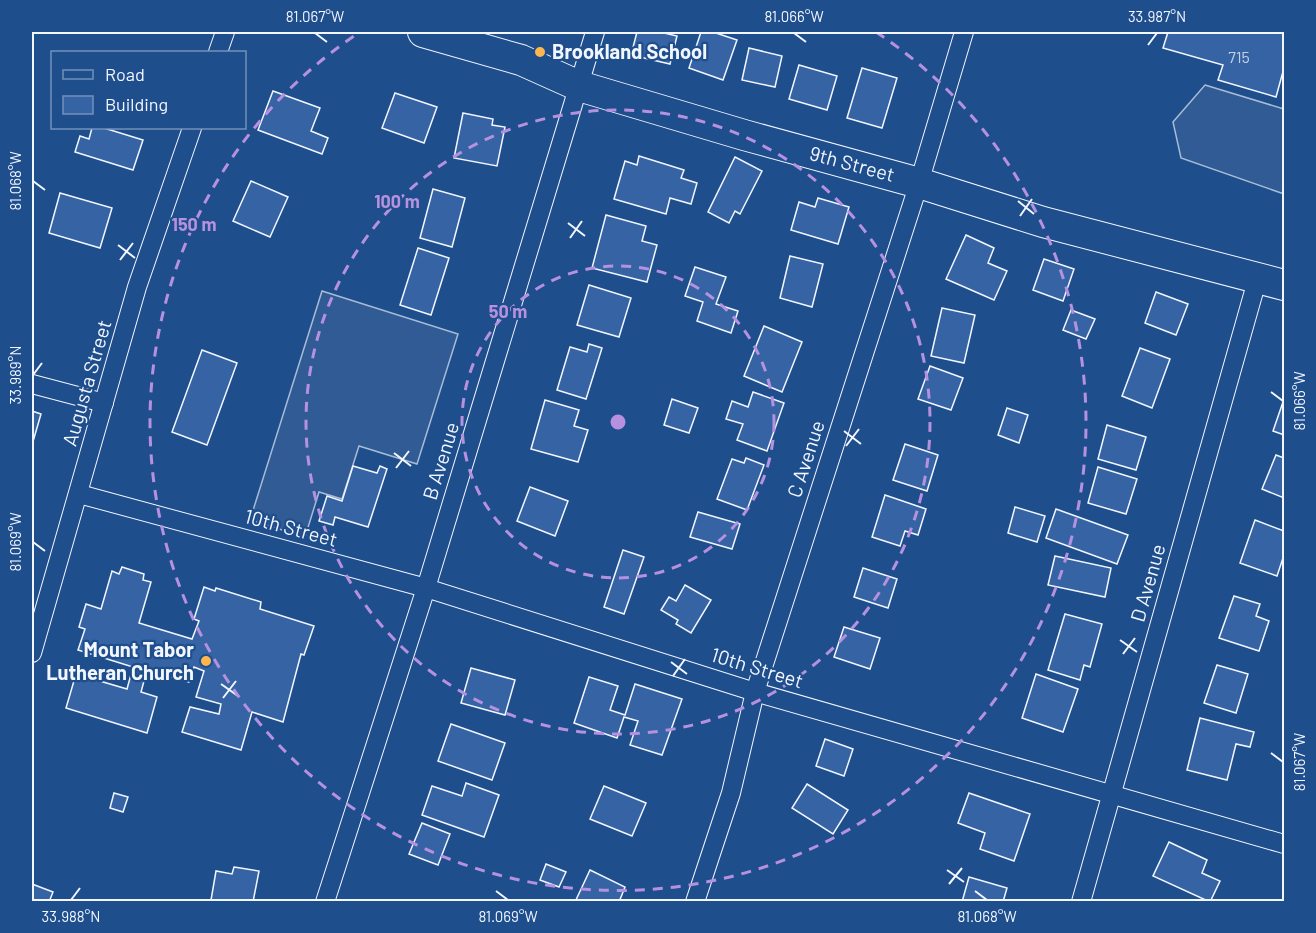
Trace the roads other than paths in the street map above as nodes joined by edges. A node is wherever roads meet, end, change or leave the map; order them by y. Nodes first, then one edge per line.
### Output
1 (225, 32) edge
2 (423, 32) edge
3 (595, 32) edge
4 (964, 32) edge
5 (218, 51) edge
6 (579, 86) junction
7 (192, 129) edge
8 (919, 183) junction
9 (1271, 281) edge
10 (32, 384) edge
11 (104, 404) junction
12 (79, 494) junction
13 (426, 588) junction
14 (32, 653) edge
15 (755, 692) junction
16 (1112, 795) junction
17 (1284, 844) edge
18 (325, 902) edge
19 (695, 902) edge
20 (1081, 902) edge

1 - 5 street
2 - 6 main road, 9th Street
3 - 6 street, B Avenue
4 - 8 street, C Avenue
6 - 8 main road, 9th Street
6 - 13 street, B Avenue
7 - 11 street, Augusta Street
8 - 9 main road, 9th Street
8 - 15 street, C Avenue
9 - 16 street, D Avenue
10 - 11 street
11 - 12 street, Augusta Street
12 - 13 street, 10th Street
12 - 14 street, Augusta Street
13 - 15 street, 10th Street
13 - 18 street, B Avenue
15 - 16 street, 10th Street
15 - 19 street, C Avenue
16 - 17 street, 10th Street
16 - 20 street, D Avenue

